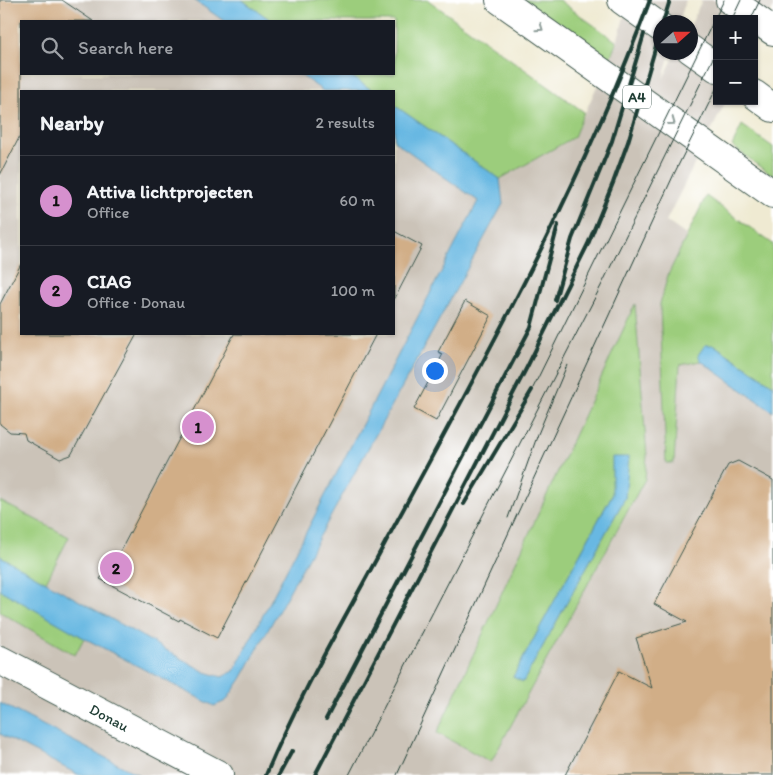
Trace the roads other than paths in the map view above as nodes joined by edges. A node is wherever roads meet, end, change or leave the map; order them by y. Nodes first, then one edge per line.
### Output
1 (500, 0) edge
2 (622, 0) edge
3 (730, 0) edge
4 (653, 22) edge
5 (773, 31) edge
6 (698, 55) edge
7 (713, 65) edge
8 (758, 97) edge
9 (773, 108) edge
10 (773, 194) edge
11 (0, 660) edge
12 (219, 775) edge

1 -> 10 main road, A4
2 - 4 main road
3 - 5 main road
6 - 7 main road
8 - 9 main road
11 - 12 main road, Donau

